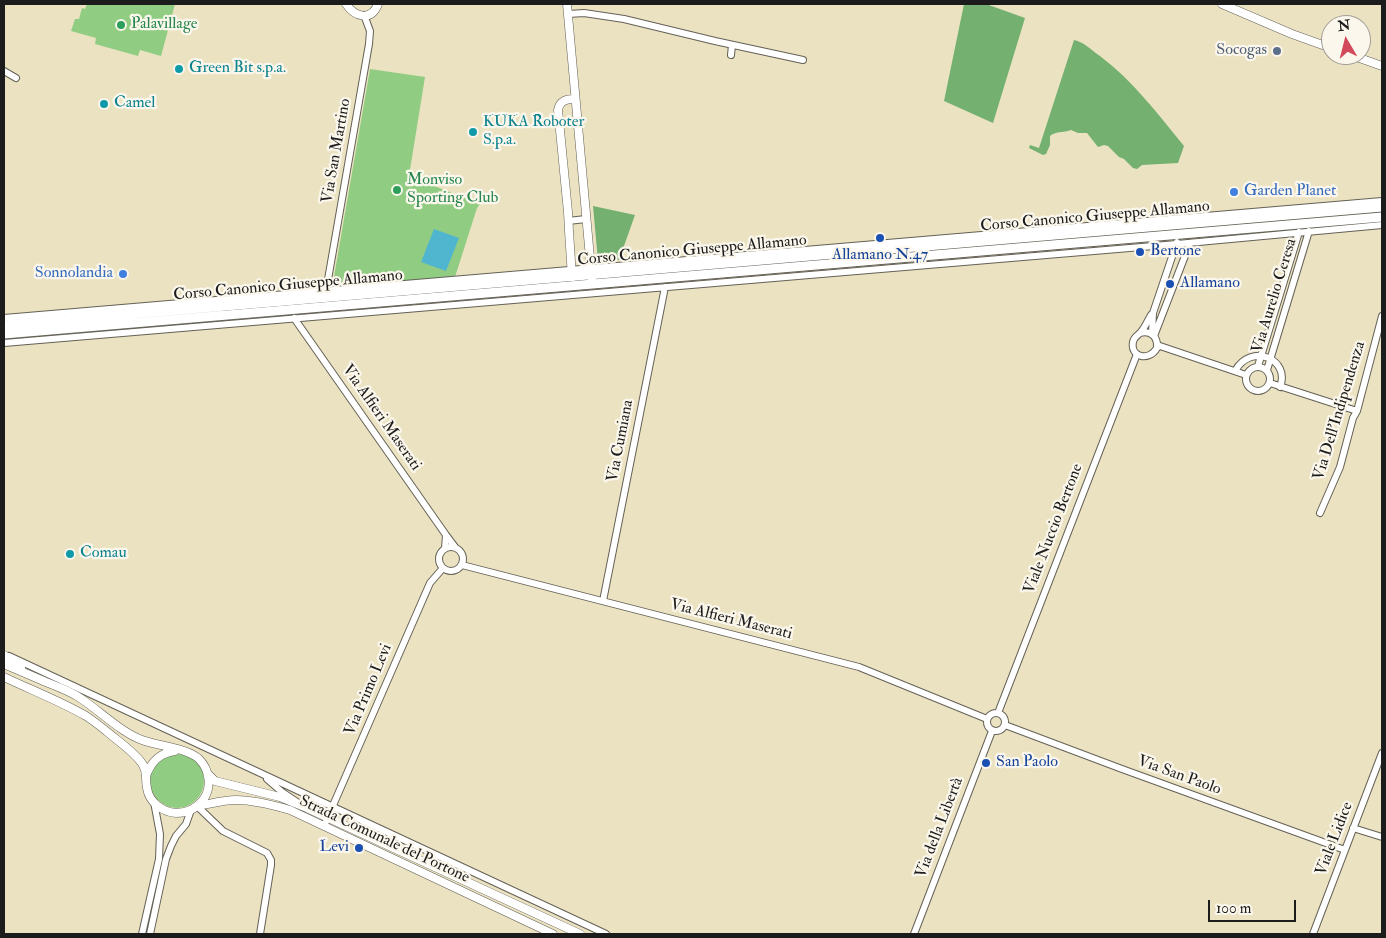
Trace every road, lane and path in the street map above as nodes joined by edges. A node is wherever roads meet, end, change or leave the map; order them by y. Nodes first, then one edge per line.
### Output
1 (347, 4) edge
2 (567, 4) edge
3 (1222, 4) edge
4 (377, 5) edge
5 (568, 14) junction
6 (364, 16) junction
7 (1321, 44) edge
8 (732, 45) junction
9 (731, 55) dead end
10 (803, 60) dead end
11 (4, 71) edge
12 (16, 78) dead end
13 (576, 99) junction
14 (1382, 201) edge
15 (1382, 207) edge
16 (1382, 216) edge
17 (586, 219) junction
18 (568, 221) junction
19 (1382, 225) edge
20 (1175, 226) junction
21 (1308, 231) junction
22 (1299, 232) junction
23 (1190, 243) junction
24 (1177, 244) junction
25 (1170, 263) junction
26 (572, 273) junction
27 (592, 280) junction
28 (1176, 280) junction
29 (666, 286) junction
30 (326, 291) junction
31 (1153, 313) junction
32 (1382, 316) edge
33 (4, 318) edge
34 (294, 318) junction
35 (4, 326) edge
36 (1157, 328) junction
37 (1140, 333) junction
38 (4, 334) edge
39 (1153, 335) junction
40 (4, 343) edge
41 (1157, 345) junction
42 (1165, 348) junction
43 (1137, 354) junction
44 (1262, 355) junction
45 (1270, 358) junction
46 (1258, 366) junction
47 (1267, 370) junction
48 (1235, 371) junction
49 (1246, 375) junction
50 (1270, 383) junction
51 (1280, 386) junction
52 (1357, 411) junction
53 (1320, 513) dead end
54 (446, 535) junction
55 (455, 547) junction
56 (446, 548) junction
57 (462, 565) junction
58 (443, 568) junction
59 (603, 601) junction
60 (4, 654) edge
61 (4, 664) edge
62 (30, 675) junction
63 (4, 677) edge
64 (998, 713) junction
65 (987, 719) junction
66 (1005, 725) junction
67 (992, 731) junction
68 (179, 750) junction
69 (1382, 754) edge
70 (259, 773) junction
71 (146, 776) junction
72 (208, 776) junction
73 (154, 802) junction
74 (333, 807) junction
75 (194, 808) junction
76 (307, 808) junction
77 (328, 817) junction
78 (324, 826) junction
79 (1354, 828) junction
80 (1382, 837) edge
81 (1345, 850) junction
82 (150, 915) junction
83 (142, 934) edge
84 (150, 934) edge
85 (260, 934) edge
86 (553, 934) edge
87 (580, 934) edge
88 (606, 934) edge
89 (914, 934) edge
90 (1313, 934) edge

1 - 6 street
2 - 5 street
3 - 7 street
4 - 6 street
5 - 8 street
5 - 13 street
6 - 30 street, Via San Martino
8 - 9 street
8 - 10 street
11 - 12 street
13 - 17 street
13 - 18 street
14 - 20 street, Corso Canonico Giuseppe Allamano
15 - 20 main road, Corso Canonico Giuseppe Allamano
16 - 20 main road, Corso Canonico Giuseppe Allamano
17 - 18 street
17 - 27 street
18 - 26 street
19 - 21 street, Corso Canonico Giuseppe Allamano
20 - 24 street, Viale Nuccio Bertone
20 - 27 main road, Corso Canonico Giuseppe Allamano
20 - 27 street, Corso Canonico Giuseppe Allamano
21 - 22 street, Corso Canonico Giuseppe Allamano
21 - 45 street, Via Aurelio Ceresa
22 - 23 street, Corso Canonico Giuseppe Allamano
22 - 44 street, Via Aurelio Ceresa
23 - 24 street, Corso Canonico Giuseppe Allamano
23 - 28 street
24 - 25 street, Viale Nuccio Bertone
24 - 29 street, Corso Canonico Giuseppe Allamano
25 - 28 street
25 - 31 street, Viale Nuccio Bertone
26 - 27 main road, Corso Canonico Giuseppe Allamano
26 - 30 street, Corso Canonico Giuseppe Allamano
26 - 35 main road, Corso Canonico Giuseppe Allamano
27 - 29 street, Corso Canonico Giuseppe Allamano
27 - 34 street, Corso Canonico Giuseppe Allamano
27 - 38 main road, Corso Canonico Giuseppe Allamano
28 - 36 street
29 - 59 street, Via Cumiana
30 - 33 street, Corso Canonico Giuseppe Allamano
31 - 37 street, Viale Nuccio Bertone
31 - 39 street, Viale Nuccio Bertone
32 - 52 street, Via Dell'Indipendenza
34 - 40 street, Corso Canonico Giuseppe Allamano
34 - 54 street, Via Alfieri Maserati
36 - 39 street
36 - 42 street
37 - 39 street
37 - 43 street, Viale Nuccio Bertone
39 - 41 street, Viale Nuccio Bertone
41 - 42 street
41 - 43 street
42 - 48 street
43 - 64 street, Viale Nuccio Bertone
44 - 45 street
44 - 46 street, Via Aurelio Ceresa
44 - 48 street
45 - 47 street, Via Aurelio Ceresa
45 - 51 street
46 - 47 street
46 - 49 street
47 - 50 street
48 - 49 street
49 - 50 street
50 - 51 street
51 - 52 street
52 - 53 street, Via Dell'Indipendenza
54 - 55 street
54 - 56 street
55 - 56 street
55 - 57 street
56 - 58 street
57 - 58 street
57 - 59 street, Via Alfieri Maserati
58 - 74 street, Via Primo Levi
59 - 65 street, Via Alfieri Maserati
60 - 62 street
60 - 70 street, Strada Comunale del Portone
61 - 62 street
62 - 68 street
63 - 71 street
64 - 65 street
64 - 66 street
65 - 67 street
66 - 67 street
66 - 81 street, Via San Paolo
67 - 89 street, Via della Libertà
68 - 71 street
68 - 72 street
69 - 79 street, Viale Lidice
70 - 74 street, Strada Comunale del Portone
70 - 76 street, Strada Comunale del Portone
71 - 73 street
72 - 75 street
72 - 76 street, Strada Comunale del Portone
73 - 75 street, Strada Comunale del Portone
73 - 82 street
74 - 77 street, Via Primo Levi
74 - 88 street, Strada Comunale del Portone
75 - 78 street, Strada Comunale del Portone
75 - 82 street
75 - 85 street
76 - 77 street, Strada Comunale del Portone
77 - 78 street, Via Primo Levi
77 - 87 street, Strada Comunale del Portone
78 - 86 street, Strada Comunale del Portone
79 - 80 street
79 - 81 street, Viale Lidice
81 - 90 street, Viale Lidice
82 - 83 street
82 - 84 street

